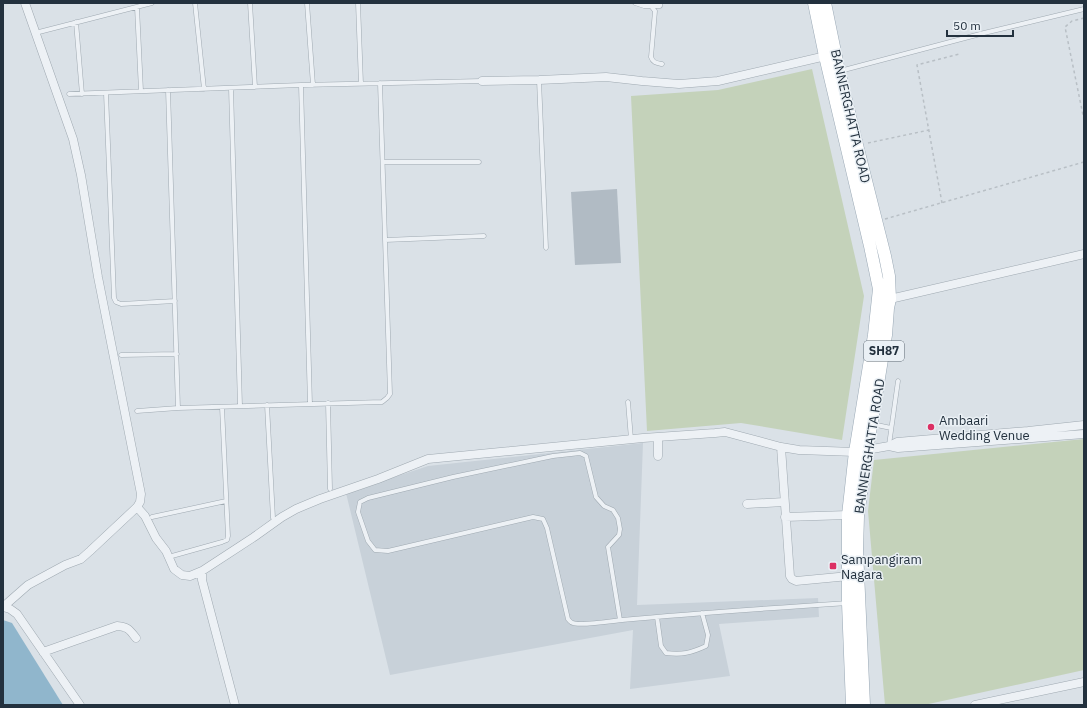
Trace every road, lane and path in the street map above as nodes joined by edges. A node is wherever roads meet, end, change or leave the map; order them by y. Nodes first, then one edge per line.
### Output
1 (25, 3) edge
2 (152, 3) edge
3 (195, 3) edge
4 (250, 3) edge
5 (307, 3) edge
6 (358, 3) edge
7 (635, 3) edge
8 (660, 3) edge
9 (814, 3) edge
10 (825, 3) edge
11 (651, 6) junction
12 (137, 7) junction
13 (1084, 9) edge
14 (1084, 18) edge
15 (76, 22) junction
16 (39, 32) dead end
17 (959, 54) dead end
18 (831, 55) junction
19 (662, 64) dead end
20 (839, 71) junction
21 (539, 80) junction
22 (482, 81) joint
23 (380, 83) junction
24 (361, 84) junction
25 (301, 85) junction
26 (313, 85) junction
27 (255, 87) junction
28 (231, 88) junction
29 (204, 89) junction
30 (168, 90) junction
31 (141, 91) junction
32 (106, 93) junction
33 (69, 94) dead end
34 (82, 94) junction
35 (1084, 120) edge
36 (929, 130) junction
37 (857, 146) junction
38 (383, 162) junction
39 (479, 162) dead end
40 (1084, 162) edge
41 (942, 203) junction
42 (876, 222) junction
43 (484, 236) dead end
44 (385, 240) junction
45 (546, 248) dead end
46 (1084, 254) edge
47 (890, 299) junction
48 (175, 301) junction
49 (177, 354) junction
50 (121, 356) dead end
51 (898, 381) dead end
52 (628, 402) dead end
53 (328, 403) junction
54 (310, 404) junction
55 (267, 405) junction
56 (240, 406) junction
57 (222, 407) junction
58 (178, 408) junction
59 (137, 411) dead end
60 (871, 424) junction
61 (1084, 425) edge
62 (892, 428) junction
63 (1084, 434) edge
64 (658, 437) junction
65 (631, 439) junction
66 (889, 446) junction
67 (781, 447) junction
68 (861, 451) junction
69 (658, 456) dead end
70 (330, 489) dead end
71 (226, 501) junction
72 (784, 502) junction
73 (747, 504) dead end
74 (137, 507) junction
75 (848, 515) junction
76 (152, 517) dead end
77 (785, 517) junction
78 (273, 518) dead end
79 (172, 556) dead end
80 (202, 571) junction
81 (851, 571) junction
82 (848, 603) junction
83 (3, 607) edge
84 (702, 613) junction
85 (657, 617) junction
86 (620, 620) junction
87 (136, 638) dead end
88 (43, 652) junction
89 (1084, 682) edge
90 (80, 705) edge
91 (235, 705) edge
92 (852, 705) edge
93 (864, 705) edge
94 (975, 705) edge

1 - 74 street
2 - 12 lane
3 - 29 lane
4 - 27 lane
5 - 26 lane
6 - 24 lane
7 - 11 lane
8 - 11 lane
9 - 18 main road, BANNERGHATTA ROAD / SH87
10 - 18 main road, BANNERGHATTA ROAD / SH87
11 - 19 lane
12 - 15 lane
12 - 31 lane
13 - 20 lane
14 - 35 path
15 - 16 lane
15 - 34 lane
17 - 36 path
18 - 20 main road, BANNERGHATTA ROAD / SH87
18 - 21 street
18 - 68 main road, BANNERGHATTA ROAD / SH87
20 - 37 main road, BANNERGHATTA ROAD / SH87
21 - 22 street
21 - 45 lane
22 - 23 lane
23 - 24 lane
23 - 38 lane
24 - 26 lane
25 - 26 lane
25 - 27 lane
25 - 54 lane
27 - 28 lane
28 - 29 lane
28 - 56 lane
29 - 30 lane
30 - 31 lane
30 - 48 lane
31 - 32 lane
32 - 34 lane
32 - 48 lane
33 - 34 lane
36 - 37 path
36 - 41 path
37 - 42 main road, BANNERGHATTA ROAD / SH87
38 - 39 lane
38 - 44 lane
40 - 41 path
41 - 42 path
42 - 47 main road, BANNERGHATTA ROAD / SH87
43 - 44 lane
44 - 53 lane
46 - 47 street
47 - 60 main road, BANNERGHATTA ROAD / SH87
48 - 49 lane
49 - 50 lane
49 - 58 lane
51 - 62 lane
52 - 65 lane
53 - 54 lane
53 - 70 lane
54 - 55 lane
55 - 56 lane
55 - 78 lane
56 - 57 lane
57 - 58 lane
57 - 71 lane
58 - 59 lane
60 - 62 lane
60 - 68 main road, BANNERGHATTA ROAD / SH87
61 - 66 street
62 - 66 lane
63 - 66 street
64 - 65 street
64 - 67 street
64 - 69 street
65 - 80 street
66 - 68 street
67 - 68 street
67 - 72 street
68 - 75 main road, BANNERGHATTA ROAD / SH87
68 - 81 main road, BANNERGHATTA ROAD / SH87
71 - 76 lane
71 - 79 lane
72 - 73 street
72 - 77 street
74 - 80 street
74 - 83 street
75 - 77 street
75 - 81 main road, BANNERGHATTA ROAD / SH87
77 - 81 street
80 - 91 street
81 - 82 main road, BANNERGHATTA ROAD / SH87
81 - 93 main road, BANNERGHATTA ROAD / SH87
82 - 84 lane
82 - 92 main road, BANNERGHATTA ROAD / SH87
83 - 88 street
84 - 85 lane
84 - 85 lane
85 - 86 lane
86 - 86 lane
87 - 88 street
88 - 90 street
89 - 94 street

